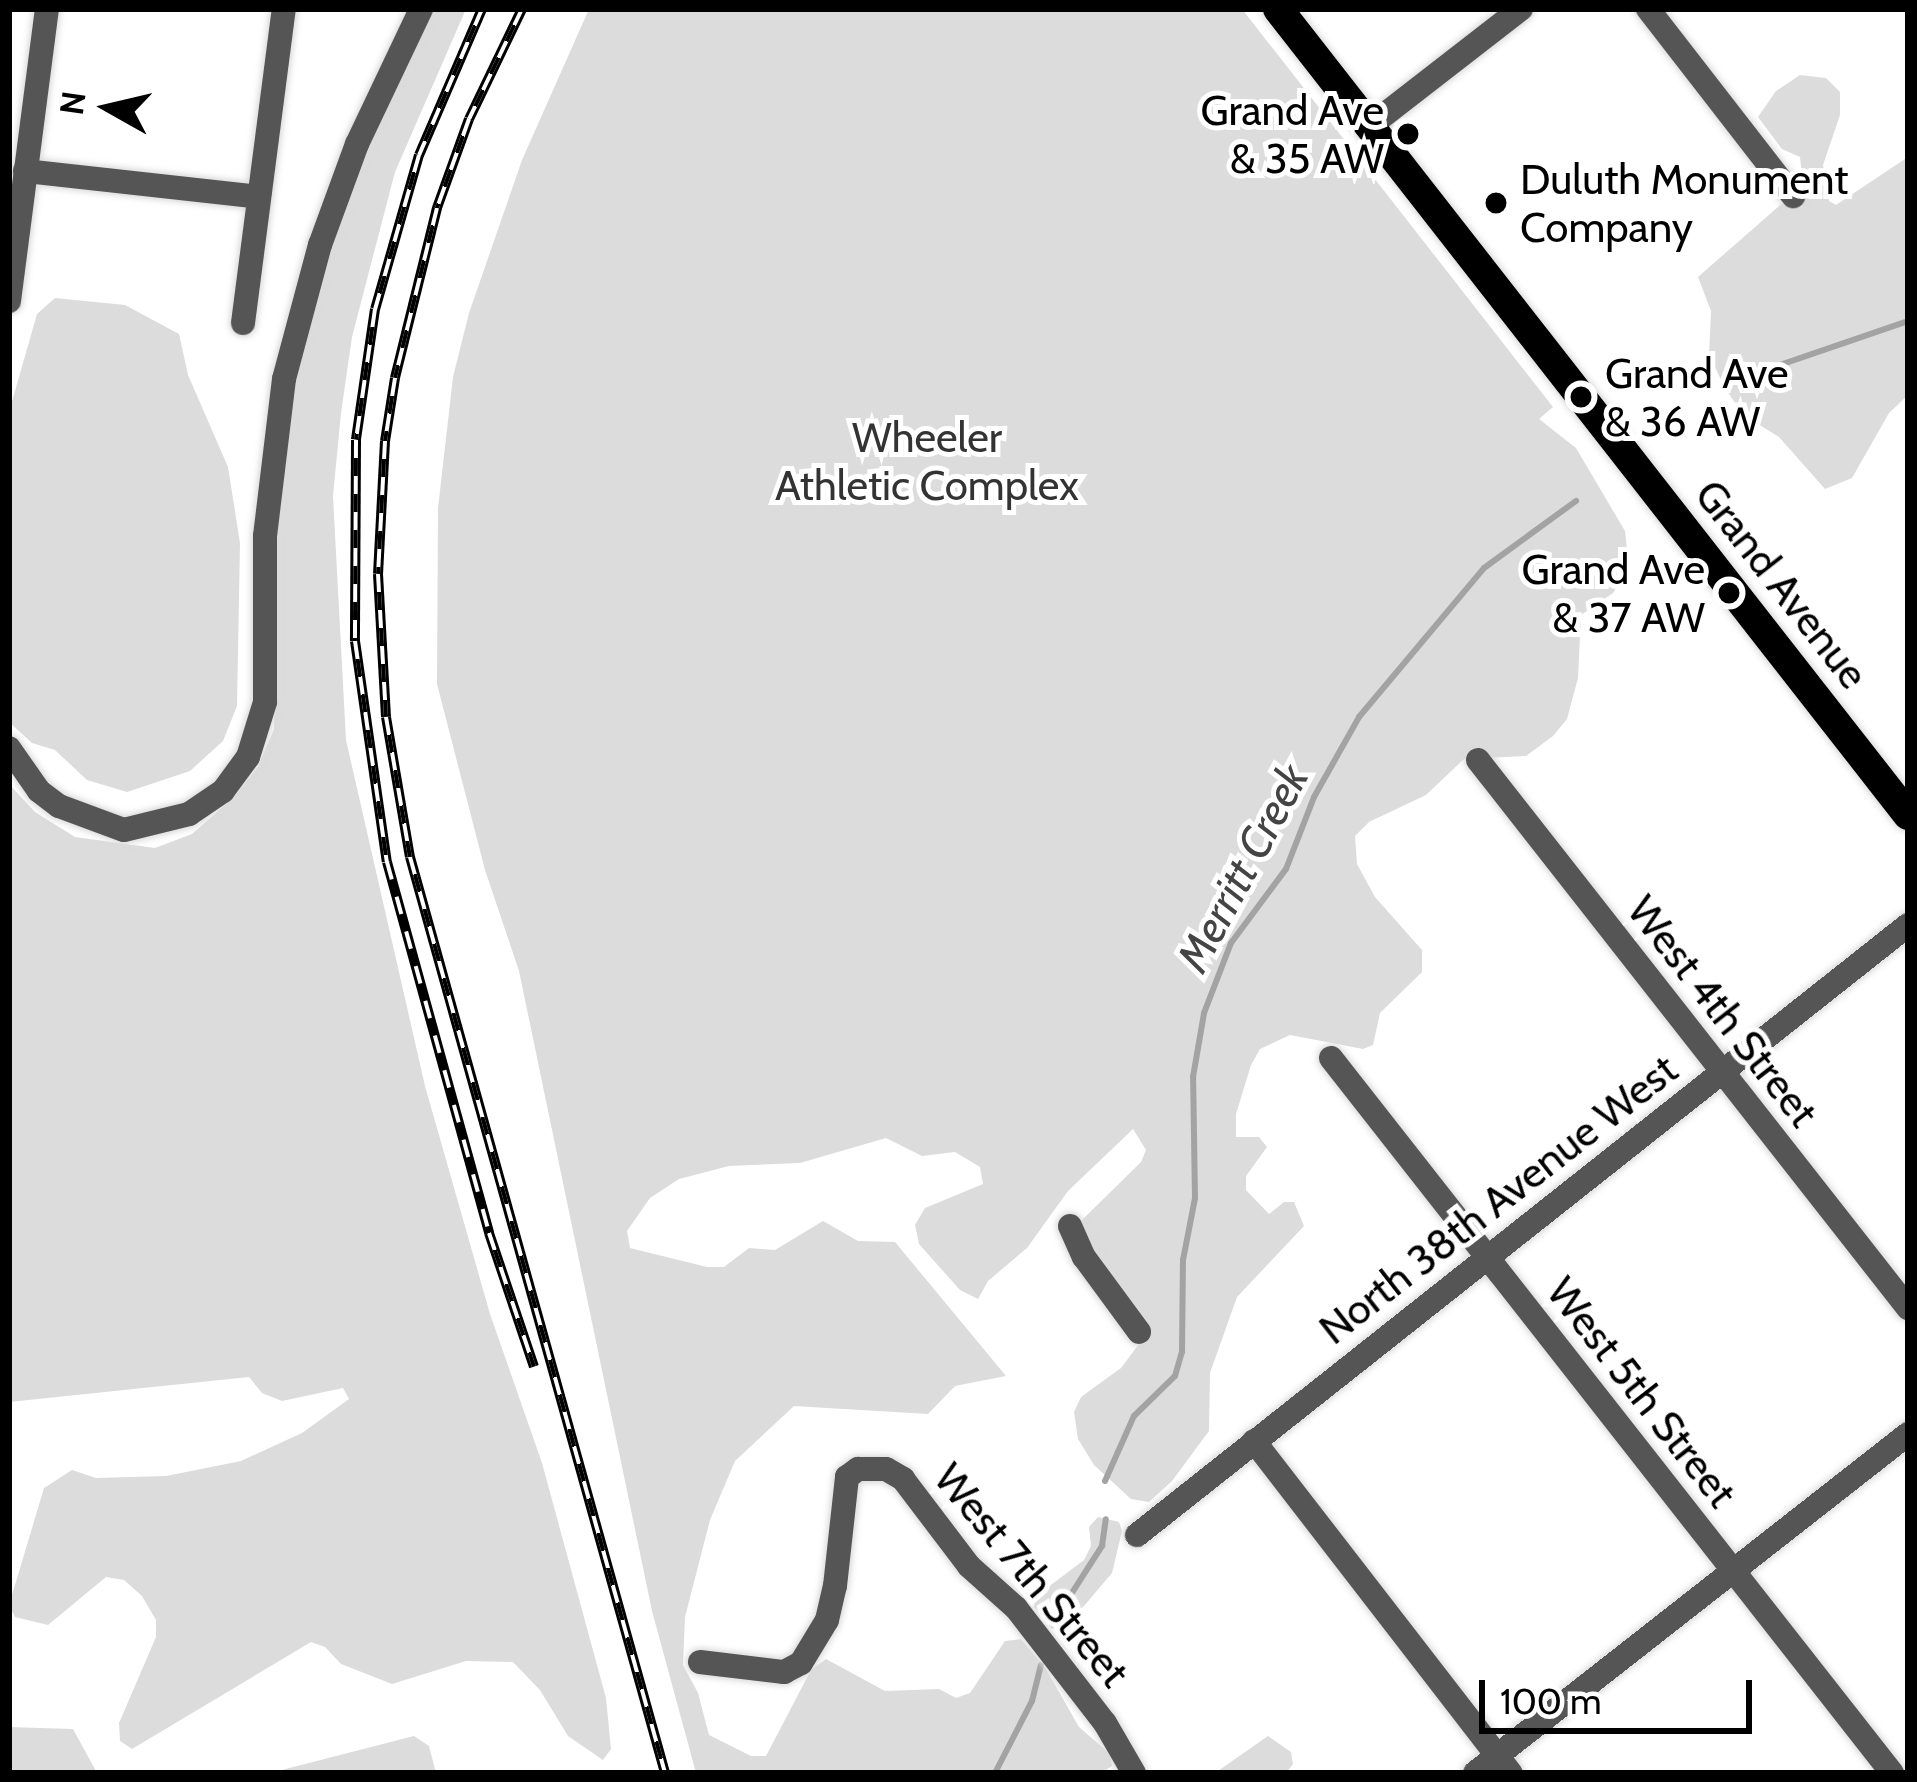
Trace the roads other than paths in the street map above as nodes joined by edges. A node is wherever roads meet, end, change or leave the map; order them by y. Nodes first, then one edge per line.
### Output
1 (47, 9) edge
2 (284, 9) edge
3 (421, 9) edge
4 (1278, 9) edge
5 (1521, 9) edge
6 (1648, 9) edge
7 (1370, 126) junction
8 (25, 171) junction
9 (1793, 196) dead end
10 (260, 197) junction
11 (9, 301) edge
12 (243, 323) dead end
13 (9, 748) edge
14 (1478, 760) dead end
15 (1908, 815) edge
16 (1908, 926) edge
17 (1331, 1058) dead end
18 (1721, 1073) junction
19 (1070, 1226) dead end
20 (1487, 1258) junction
21 (1908, 1308) edge
22 (1138, 1332) dead end
23 (1908, 1435) edge
24 (1254, 1442) junction
25 (1137, 1535) dead end
26 (1732, 1570) junction
27 (700, 1662) dead end
28 (1504, 1764) edge
29 (1134, 1773) edge
30 (1475, 1773) edge
31 (1892, 1773) edge

1 - 8 street
2 - 10 street
3 - 13 street
4 - 7 main road, Grand Avenue
5 - 7 street
6 - 9 street
7 - 15 main road, Grand Avenue
8 - 10 street
8 - 11 street
10 - 12 street
14 - 18 street, West 4th Street
16 - 18 street, North 38th Avenue West
17 - 20 street, West 5th Street
18 - 20 street, North 38th Avenue West
18 - 21 street, West 4th Street
19 - 22 street
20 - 24 street, North 38th Avenue West
20 - 26 street, West 5th Street
23 - 26 street
24 - 25 street, North 38th Avenue West
24 - 28 street
26 - 28 street
26 - 31 street, West 5th Street
27 - 29 street, West 7th Street
28 - 30 street

